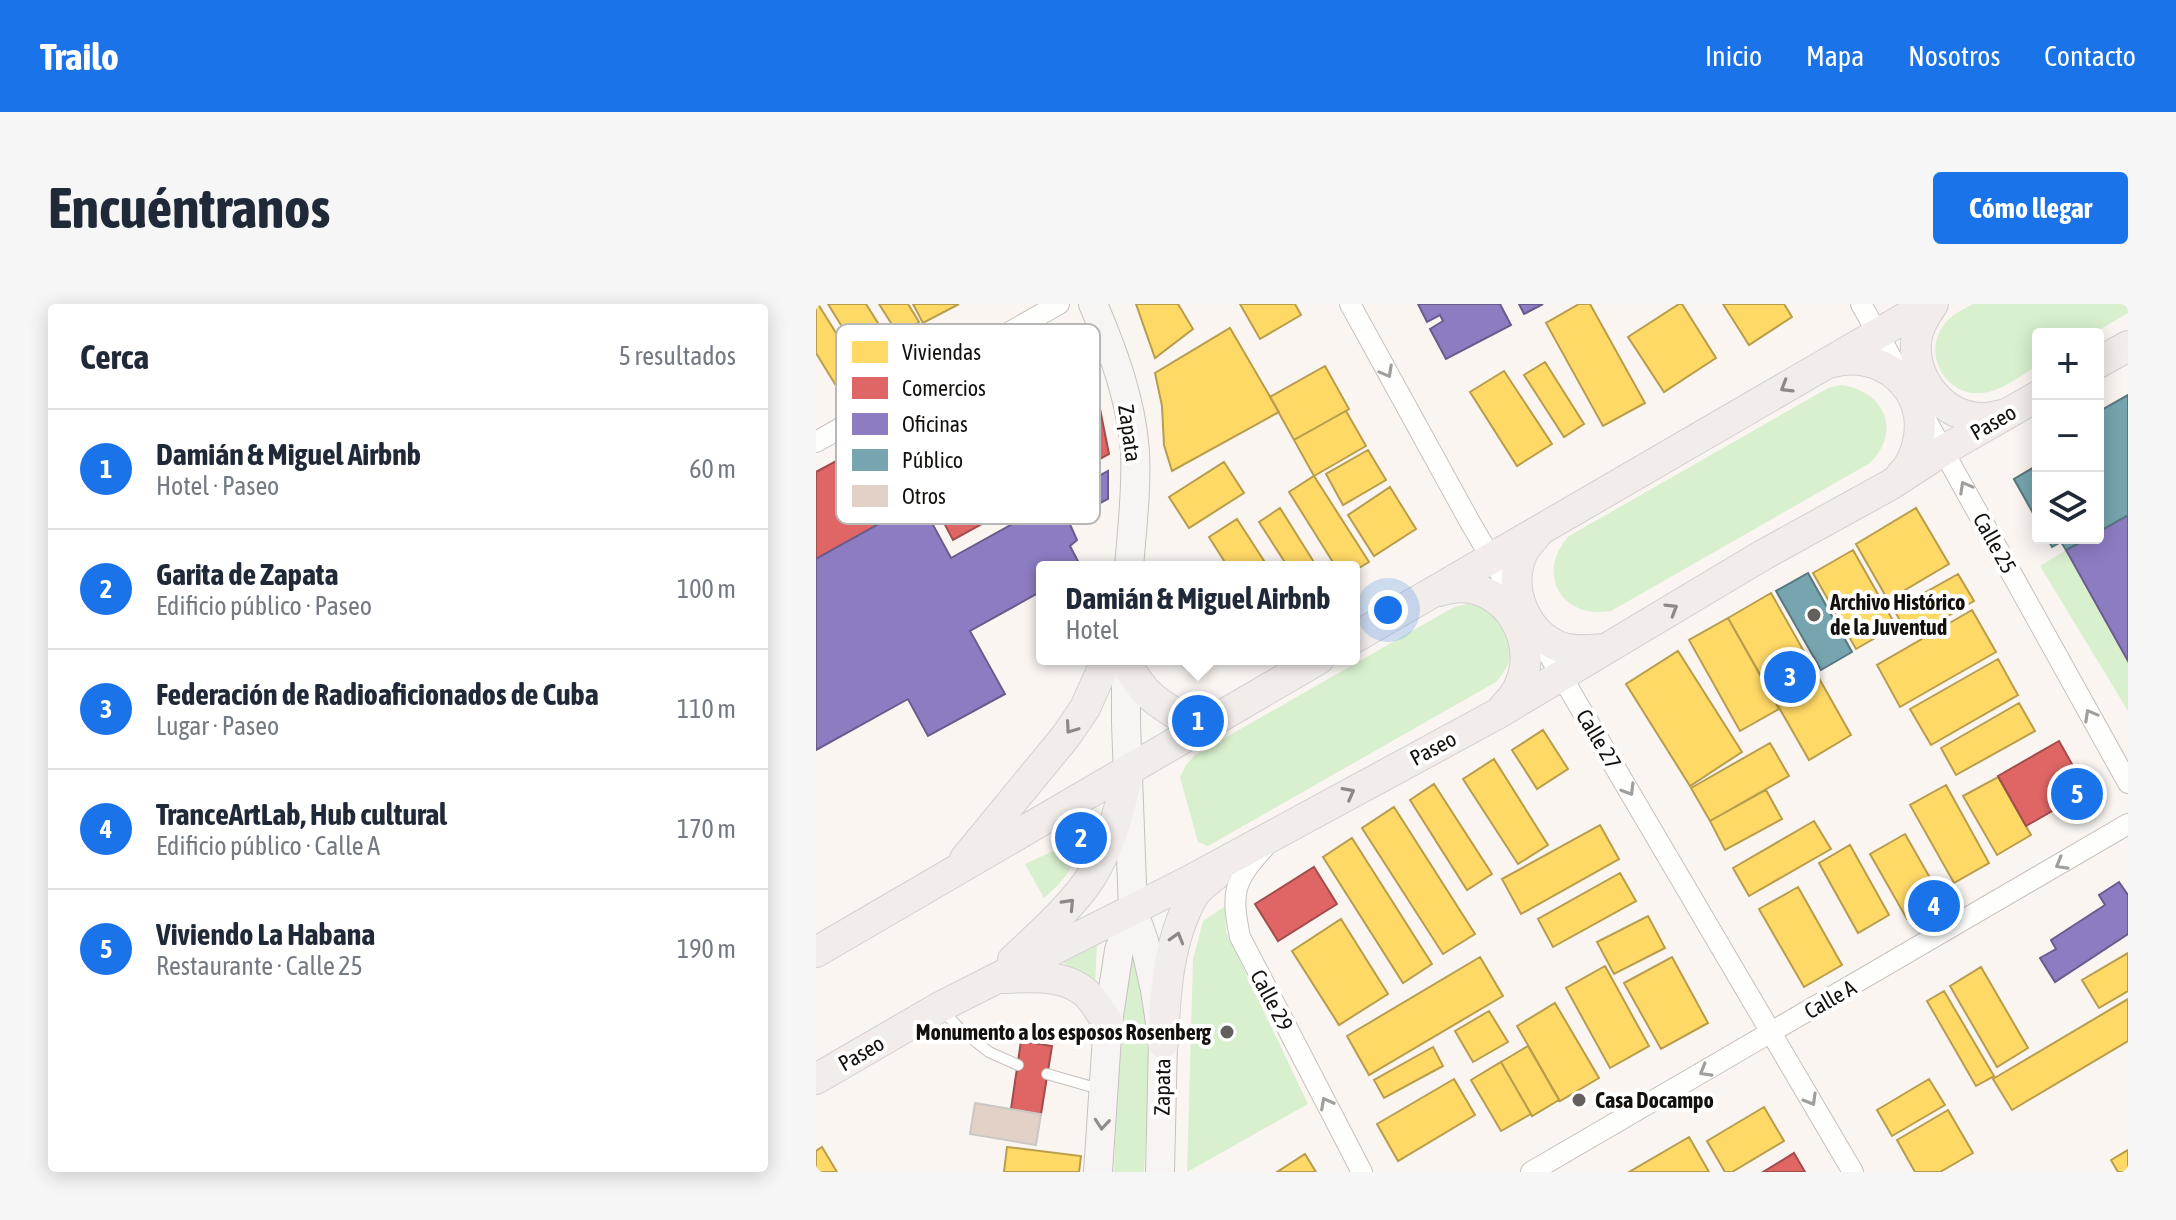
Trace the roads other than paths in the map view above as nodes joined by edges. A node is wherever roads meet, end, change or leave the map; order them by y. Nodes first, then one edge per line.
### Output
1 (1059, 304) edge
2 (1093, 304) edge
3 (1350, 304) edge
4 (1861, 304) edge
5 (1931, 304) edge
6 (1024, 324) edge
7 (1878, 333) junction
8 (2128, 346) edge
9 (2104, 360) edge
10 (1820, 366) junction
11 (1911, 393) junction
12 (2032, 399) edge
13 (2005, 415) junction
14 (836, 431) edge
15 (816, 442) edge
16 (1944, 450) junction
17 (1890, 485) junction
18 (1538, 532) junction
19 (1491, 559) junction
20 (1129, 561) edge
21 (1424, 596) junction
22 (1526, 618) junction
23 (1360, 634) edge
24 (1605, 648) junction
25 (1116, 665) edge
26 (1120, 665) edge
27 (1124, 665) edge
28 (1309, 665) edge
29 (1560, 674) junction
30 (1497, 714) junction
31 (1202, 729) junction
32 (1128, 772) junction
33 (2128, 783) edge
34 (2128, 824) edge
35 (1281, 830) junction
36 (953, 873) junction
37 (1133, 910) junction
38 (816, 951) edge
39 (993, 979) junction
40 (940, 1007) junction
41 (1108, 1022) junction
42 (1772, 1032) junction
43 (1163, 1043) junction
44 (1018, 1065) dead end
45 (1047, 1074) dead end
46 (816, 1079) edge
47 (1104, 1090) junction
48 (1098, 1172) edge
49 (1160, 1172) edge
50 (1362, 1172) edge
51 (1531, 1172) edge
52 (1853, 1172) edge

1 - 6 street
2 - 20 main road, Zapata
3 -> 19 street, Calle 27
4 - 7 street, Calle 25
5 - 7 main road
5 - 13 main road
7 - 10 main road
7 - 11 street, Calle 25
8 - 9 main road
10 - 11 main road
10 -> 18 main road
11 - 16 street, Calle 25
11 - 17 main road
12 - 13 main road, Paseo
13 - 16 main road, Paseo
14 - 15 street
16 - 17 main road, Paseo
33 -> 16 street, Calle 25
24 -> 17 main road, Paseo
18 - 19 main road
18 - 22 main road
19 - 21 main road
19 - 22 street, Calle 27
21 - 23 main road
21 - 30 main road
22 - 24 main road
22 - 29 street, Calle 27
24 - 29 main road, Paseo
25 -> 36 main road
26 - 32 main road, Zapata
27 - 31 main road
28 - 31 main road
29 - 30 main road, Paseo
29 -> 42 street, Calle 27
35 -> 30 main road, Paseo
31 - 32 main road
32 - 36 main road
32 - 37 main road, Zapata
39 -> 32 main road
34 -> 42 street, Calle A
35 - 37 main road, Paseo
43 -> 35 main road
50 -> 35 street, Calle 29
36 - 38 main road
37 - 39 main road, Paseo
37 - 41 main road, Zapata
37 - 43 main road, Zapata
39 - 40 main road, Paseo
39 - 41 main road
40 - 44 lane
40 - 46 main road, Paseo
41 - 47 main road, Zapata
42 -> 51 street, Calle A
42 -> 52 street, Calle 27
43 - 49 main road, Zapata
45 - 47 lane
47 -> 48 main road, Zapata

